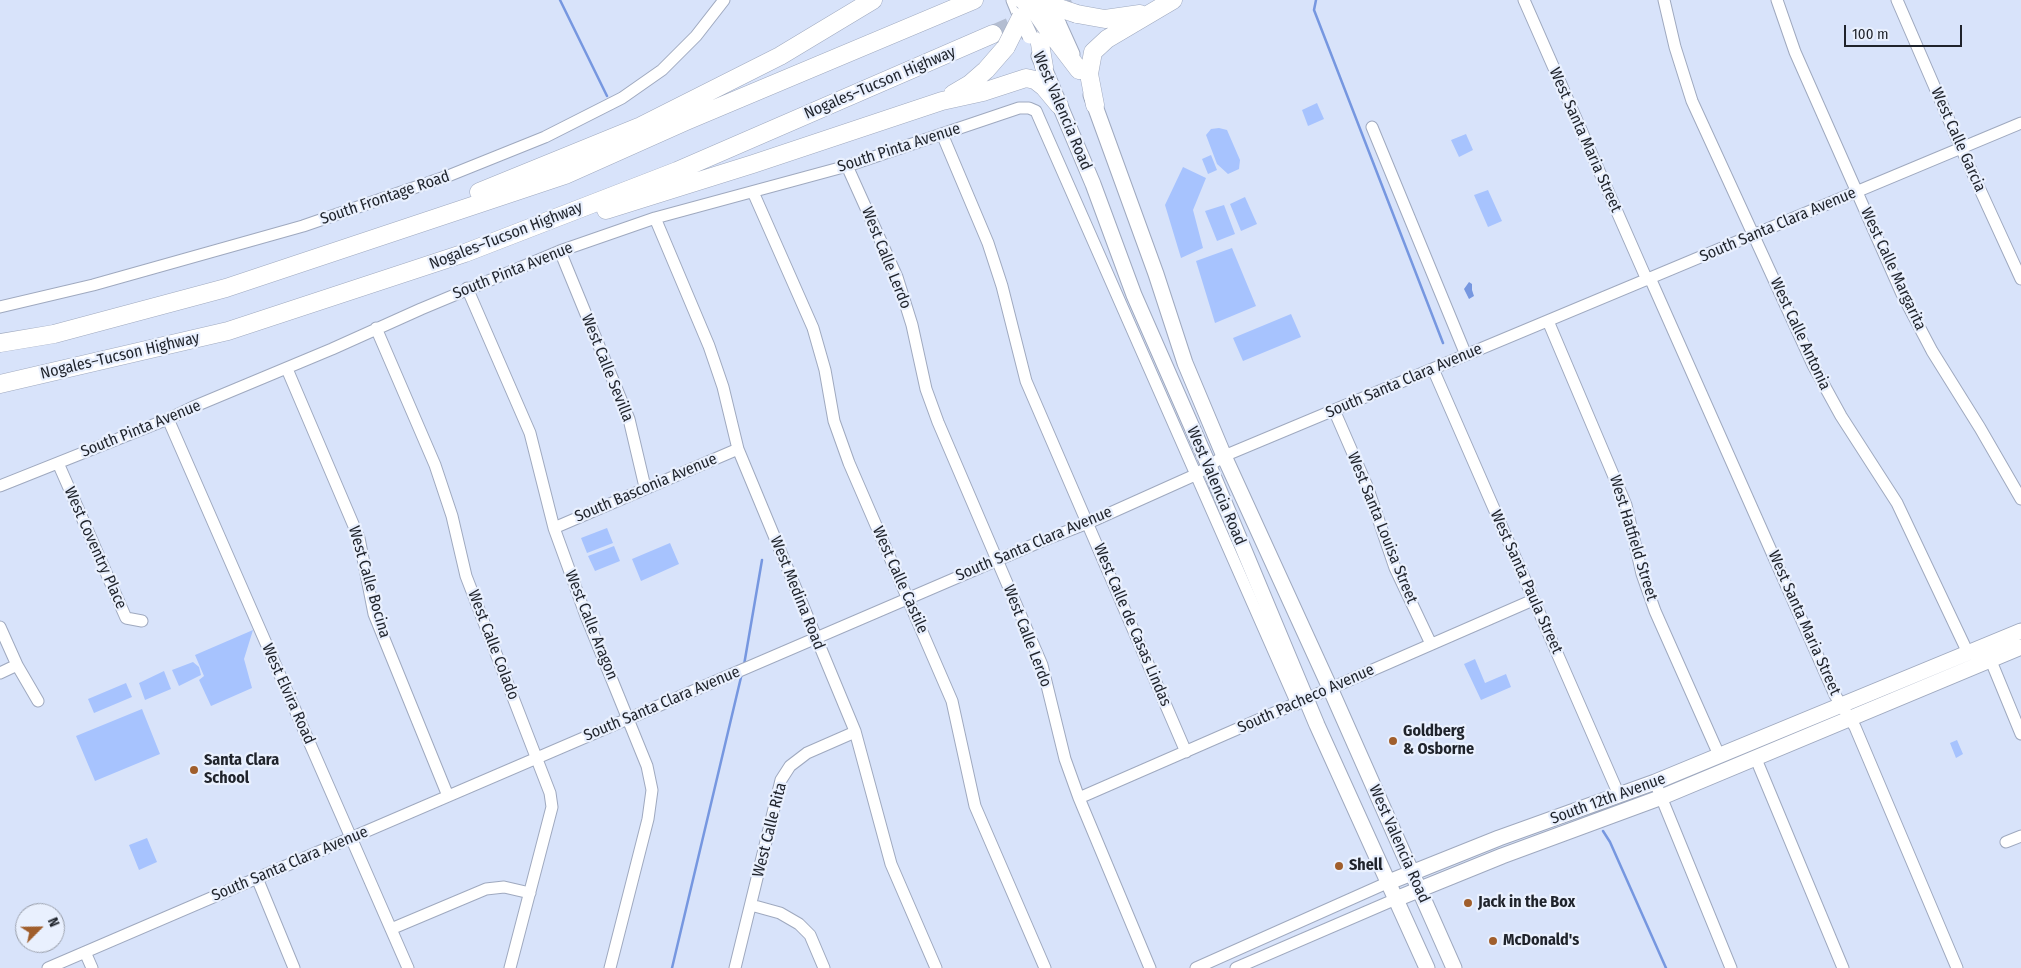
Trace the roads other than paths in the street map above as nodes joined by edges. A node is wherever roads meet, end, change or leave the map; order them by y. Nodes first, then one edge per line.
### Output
1 (724, 0) edge
2 (873, 0) edge
3 (974, 0) edge
4 (1014, 0) edge
5 (1173, 0) edge
6 (1524, 0) edge
7 (1664, 0) edge
8 (1777, 0) edge
9 (1897, 0) edge
10 (1155, 10) junction
11 (1037, 12) edge
12 (993, 34) tunnel mouth
13 (1044, 67) joint
14 (1080, 70) joint
15 (942, 101) junction
16 (1059, 105) junction
17 (1095, 105) junction
18 (1039, 118) joint
19 (2021, 123) edge
20 (1372, 127) dead end
21 (942, 134) junction
22 (1960, 148) junction
23 (847, 166) junction
24 (753, 192) junction
25 (1857, 192) junction
26 (655, 218) junction
27 (1754, 235) junction
28 (560, 251) junction
29 (331, 253) junction
30 (466, 253) junction
31 (1648, 279) junction
32 (2021, 280) edge
33 (467, 288) junction
34 (0, 307) edge
35 (1548, 321) junction
36 (376, 328) junction
37 (0, 343) edge
38 (1466, 355) junction
39 (286, 369) junction
40 (1433, 369) junction
41 (0, 384) edge
42 (1334, 410) junction
43 (168, 419) junction
44 (738, 449) junction
45 (1224, 456) junction
46 (58, 463) junction
47 (1209, 466) junction
48 (1195, 475) junction
49 (0, 486) edge
50 (645, 488) junction
51 (2021, 499) edge
52 (1088, 523) junction
53 (554, 528) junction
54 (998, 560) junction
55 (908, 598) junction
56 (1533, 600) junction
57 (142, 621) dead end
58 (0, 627) edge
59 (2021, 631) edge
60 (816, 638) junction
61 (1431, 644) junction
62 (2021, 647) edge
63 (1968, 653) junction
64 (1990, 661) junction
65 (17, 665) junction
66 (0, 673) edge
67 (1330, 688) junction
68 (38, 701) dead end
69 (1302, 701) junction
70 (1841, 706) junction
71 (629, 718) junction
72 (1851, 719) junction
73 (856, 732) junction
74 (2021, 734) edge
75 (1186, 752) junction
76 (1719, 755) junction
77 (537, 758) junction
78 (1756, 759) junction
79 (1655, 782) junction
80 (1620, 795) junction
81 (448, 796) junction
82 (1079, 798) junction
83 (1662, 798) junction
84 (1587, 807) junction
85 (1572, 831) junction
86 (2021, 836) edge
87 (351, 838) junction
88 (2006, 842) dead end
89 (1412, 872) junction
90 (257, 878) junction
91 (1389, 882) junction
92 (1419, 889) junction
93 (530, 893) junction
94 (1396, 899) junction
95 (751, 905) junction
96 (391, 929) junction
97 (85, 952) junction
98 (48, 968) edge
99 (92, 968) edge
100 (294, 968) edge
101 (408, 968) edge
102 (510, 968) edge
103 (610, 968) edge
104 (735, 968) edge
105 (824, 968) edge
106 (936, 968) edge
107 (1044, 968) edge
108 (1150, 968) edge
109 (1196, 968) edge
110 (1236, 968) edge
111 (1427, 968) edge
112 (1454, 968) edge
113 (1731, 968) edge
114 (1843, 968) edge
115 (1956, 968) edge

1 - 34 street, South Frontage Road
2 - 29 highway
3 - 29 highway
4 - 11 main road
5 - 10 highway
6 - 31 street, West Santa Maria Street
7 - 27 street, West Calle Antonia
8 - 25 street, West Calle Margarita
9 - 22 street, West Calle Garcia
10 - 11 highway, bridge
10 - 17 highway
11 - 13 highway
11 - 14 highway
11 - 15 highway, bridge
12 - 30 highway, Nogales–Tucson Highway
13 - 16 main road, West Valencia Road
14 - 17 main road, West Valencia Road
15 - 16 highway
15 - 30 highway
16 - 47 main road, West Valencia Road
17 - 45 main road, West Valencia Road
18 - 21 street, South Pinta Avenue
18 - 48 street, West Valencia Road
19 - 22 street, South Santa Clara Avenue
20 - 38 street
21 - 23 street, South Pinta Avenue
21 - 52 street, West Calle de Casas Lindas
22 - 25 street, South Santa Clara Avenue
22 - 32 street, West Calle Garcia
23 - 24 street, South Pinta Avenue
23 - 54 street, West Calle Lerdo
24 - 26 street, South Pinta Avenue
24 - 55 street, West Calle Castile
25 - 27 street, South Santa Clara Avenue
25 - 51 street, West Calle Margarita
26 - 28 street, South Pinta Avenue
26 - 44 street, West Medina Road
27 - 31 street, South Santa Clara Avenue
27 - 63 street, West Calle Antonia
28 - 33 street, South Pinta Avenue
28 - 50 street, West Calle Sevilla
29 - 37 highway
30 - 41 highway, Nogales–Tucson Highway
31 - 35 street, South Santa Clara Avenue
31 - 70 street, West Santa Maria Street
33 - 36 street, South Pinta Avenue
33 - 53 street, West Calle Aragon
35 - 38 street, South Santa Clara Avenue
35 - 76 street, West Hatfield Street
36 - 39 street, South Pinta Avenue
36 - 77 street, West Calle Colado
38 - 40 street, South Santa Clara Avenue
39 - 43 street, South Pinta Avenue
39 - 81 street, West Calle Bocina
40 - 42 street, South Santa Clara Avenue
40 - 56 street, West Santa Paula Street
42 - 45 street, South Santa Clara Avenue
42 - 61 street, West Santa Louisa Street
43 - 46 street, South Pinta Avenue
43 - 87 street, West Elvira Road
44 - 50 street, South Basconia Avenue
44 - 60 street, West Medina Road
45 - 47 street, South Santa Clara Avenue
45 - 67 main road, West Valencia Road
46 - 49 street, South Pinta Avenue
46 - 57 street, West Coventry Place
47 - 48 street, South Santa Clara Avenue
47 - 69 main road, West Valencia Road
48 - 52 street, South Santa Clara Avenue
48 - 69 street, West Valencia Road
50 - 53 street, South Basconia Avenue
52 - 54 street, South Santa Clara Avenue
52 - 75 street, West Calle de Casas Lindas
53 - 71 street, West Calle Aragon
54 - 55 street, South Santa Clara Avenue
54 - 82 street, West Calle Lerdo
55 - 60 street, South Santa Clara Avenue
55 - 107 street, West Calle Castile
56 - 61 street, South Pacheco Avenue
56 - 80 street, West Santa Paula Street
58 - 65 street
59 - 63 main road, South 12th Avenue
60 - 71 street, South Santa Clara Avenue
60 - 73 street, West Medina Road
61 - 67 street, South Pacheco Avenue
62 - 64 main road, South 12th Avenue
63 - 70 main road, South 12th Avenue
64 - 72 main road, South 12th Avenue
64 - 74 street
65 - 66 street
65 - 68 street
67 - 69 street, South Pacheco Avenue
67 - 89 main road, West Valencia Road
69 - 75 street, South Pacheco Avenue
69 - 91 main road, West Valencia Road
70 - 72 street, West Santa Maria Street
70 - 76 main road, South 12th Avenue
71 - 77 street, South Santa Clara Avenue
71 - 103 street, West Calle Aragon
72 - 78 main road, South 12th Avenue
72 - 115 street, West Santa Maria Street
73 - 95 street, West Calle Rita
73 - 106 street, West Medina Road
75 - 82 street, South Pacheco Avenue
76 - 79 main road, South 12th Avenue
77 - 81 street, South Santa Clara Avenue
77 - 93 street, West Calle Colado
78 - 83 main road, South 12th Avenue
78 - 114 street
79 - 80 main road, South 12th Avenue
79 - 83 street
80 - 84 main road, South 12th Avenue
81 - 87 street, South Santa Clara Avenue
82 - 108 street, West Calle Lerdo
83 - 85 main road, South 12th Avenue
83 - 113 street
84 - 85 main road
84 - 89 main road, South 12th Avenue
85 - 92 main road, South 12th Avenue
86 - 88 street
87 - 90 street, South Santa Clara Avenue
87 - 96 street, West Elvira Road
89 - 91 main road, South 12th Avenue
89 - 92 main road, West Valencia Road
90 - 97 street, South Santa Clara Avenue
90 - 100 street
91 - 94 main road, West Valencia Road
91 - 109 street, South 12th Avenue
92 - 94 main road, South 12th Avenue
92 - 112 main road, West Valencia Road
93 - 96 street
93 - 102 street, West Calle Colado
94 - 110 street, South 12th Avenue
94 - 111 main road, West Valencia Road
95 - 104 street, West Calle Rita
95 - 105 street
96 - 101 street, West Elvira Road
97 - 98 street, South Santa Clara Avenue
97 - 99 street

